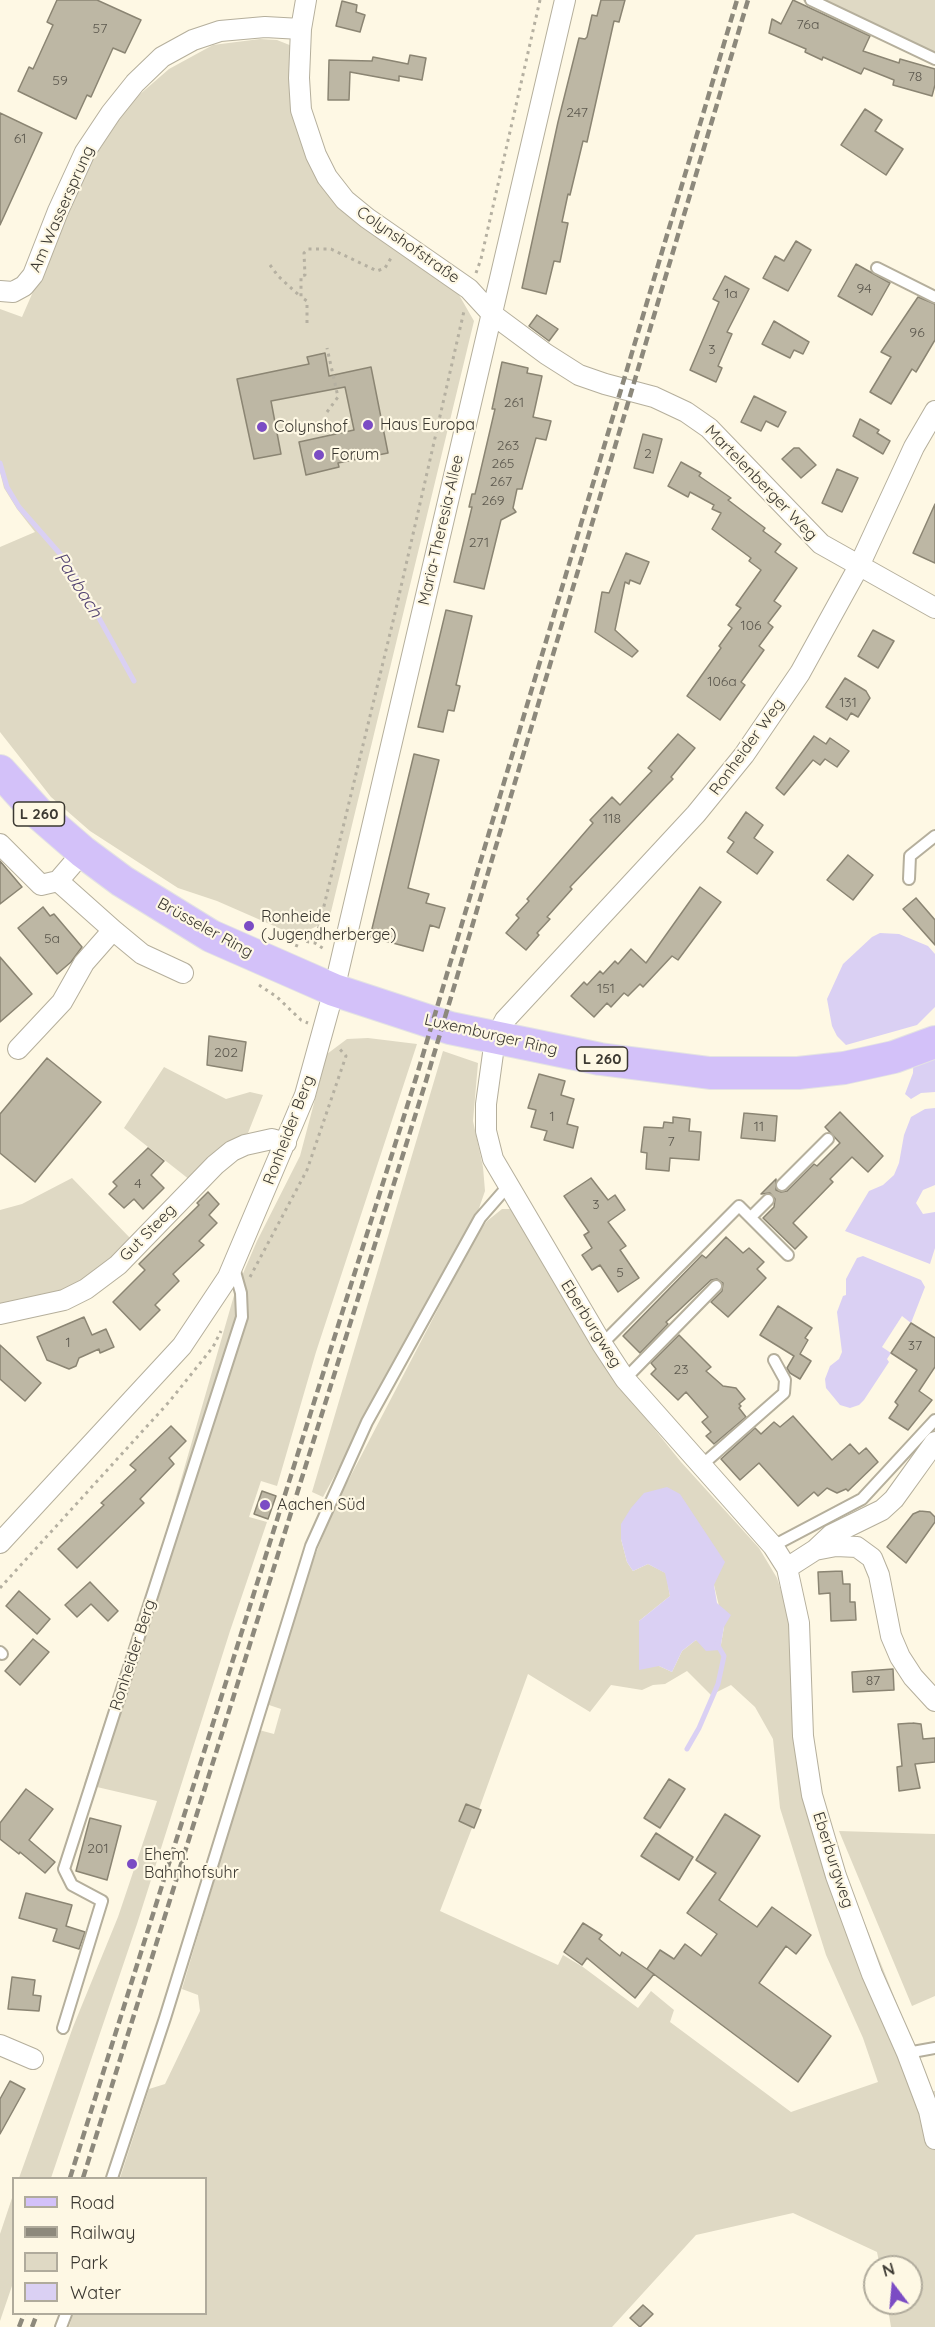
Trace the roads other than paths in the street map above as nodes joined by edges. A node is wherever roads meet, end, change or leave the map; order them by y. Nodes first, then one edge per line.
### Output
1 (306, 0) edge
2 (565, 0) edge
3 (811, 0) edge
4 (301, 29) junction
5 (935, 59) edge
6 (877, 268) dead end
7 (0, 291) edge
8 (935, 297) edge
9 (492, 314) junction
10 (935, 411) edge
11 (859, 566) junction
12 (935, 608) edge
13 (0, 771) edge
14 (935, 836) edge
15 (0, 844) edge
16 (83, 852) junction
17 (909, 879) dead end
18 (58, 881) junction
19 (112, 930) junction
20 (183, 973) dead end
21 (334, 990) junction
22 (495, 1039) junction
23 (935, 1042) edge
24 (18, 1049) dead end
25 (828, 1139) dead end
26 (286, 1143) junction
27 (782, 1185) dead end
28 (508, 1186) junction
29 (768, 1200) dead end
30 (751, 1217) junction
31 (788, 1255) dead end
32 (233, 1265) junction
33 (716, 1286) dead end
34 (0, 1314) edge
35 (602, 1344) junction
36 (774, 1359) dead end
37 (625, 1379) junction
38 (935, 1420) edge
39 (935, 1442) edge
40 (702, 1465) junction
41 (0, 1543) edge
42 (773, 1546) junction
43 (816, 1550) junction
44 (787, 1568) junction
45 (935, 1701) edge
46 (63, 2028) dead end
47 (0, 2045) edge
48 (935, 2048) edge
49 (907, 2053) junction
50 (33, 2059) dead end
51 (935, 2139) edge
52 (112, 2177) edge

1 - 4 street, Colynshofstraße
2 - 9 street, Maria-Theresia-Allee
3 - 5 lane
4 - 7 street, Am Wassersprung
4 - 9 street, Colynshofstraße
6 - 8 lane
9 - 11 street, Martelenberger Weg
9 - 21 street, Maria-Theresia-Allee
10 - 11 street, Ronheider Weg
11 - 12 street, Martelenberger Weg
11 - 22 street, Ronheider Weg
13 - 16 main road, Brüsseler Ring / L 260
14 - 17 lane
15 - 18 street
16 - 18 street
16 - 21 main road, Brüsseler Ring / L 260
18 - 19 street
19 - 20 street
19 - 24 street
21 - 22 main road, Luxemburger Ring / L 260
21 - 26 street, Ronheider Berg
22 - 23 main road, Luxemburger Ring / L 260
22 - 28 street, Eberburgweg
25 - 27 lane
26 - 32 street, Ronheider Berg
26 - 34 street, Gut Steeg
28 - 35 street, Eberburgweg
28 - 52 lane
29 - 30 lane
30 - 31 lane
30 - 35 lane
32 - 41 street, Ronheider Berg
32 - 46 lane, Ronheider Berg
33 - 37 lane
35 - 37 street, Eberburgweg
36 - 40 lane
37 - 40 street, Eberburgweg
38 - 42 lane
39 - 43 street
40 - 42 street, Eberburgweg
42 - 44 street, Eberburgweg
43 - 44 street
43 - 45 street
44 - 49 street, Eberburgweg
47 - 50 street
48 - 49 lane
49 - 51 street, Eberburgweg

